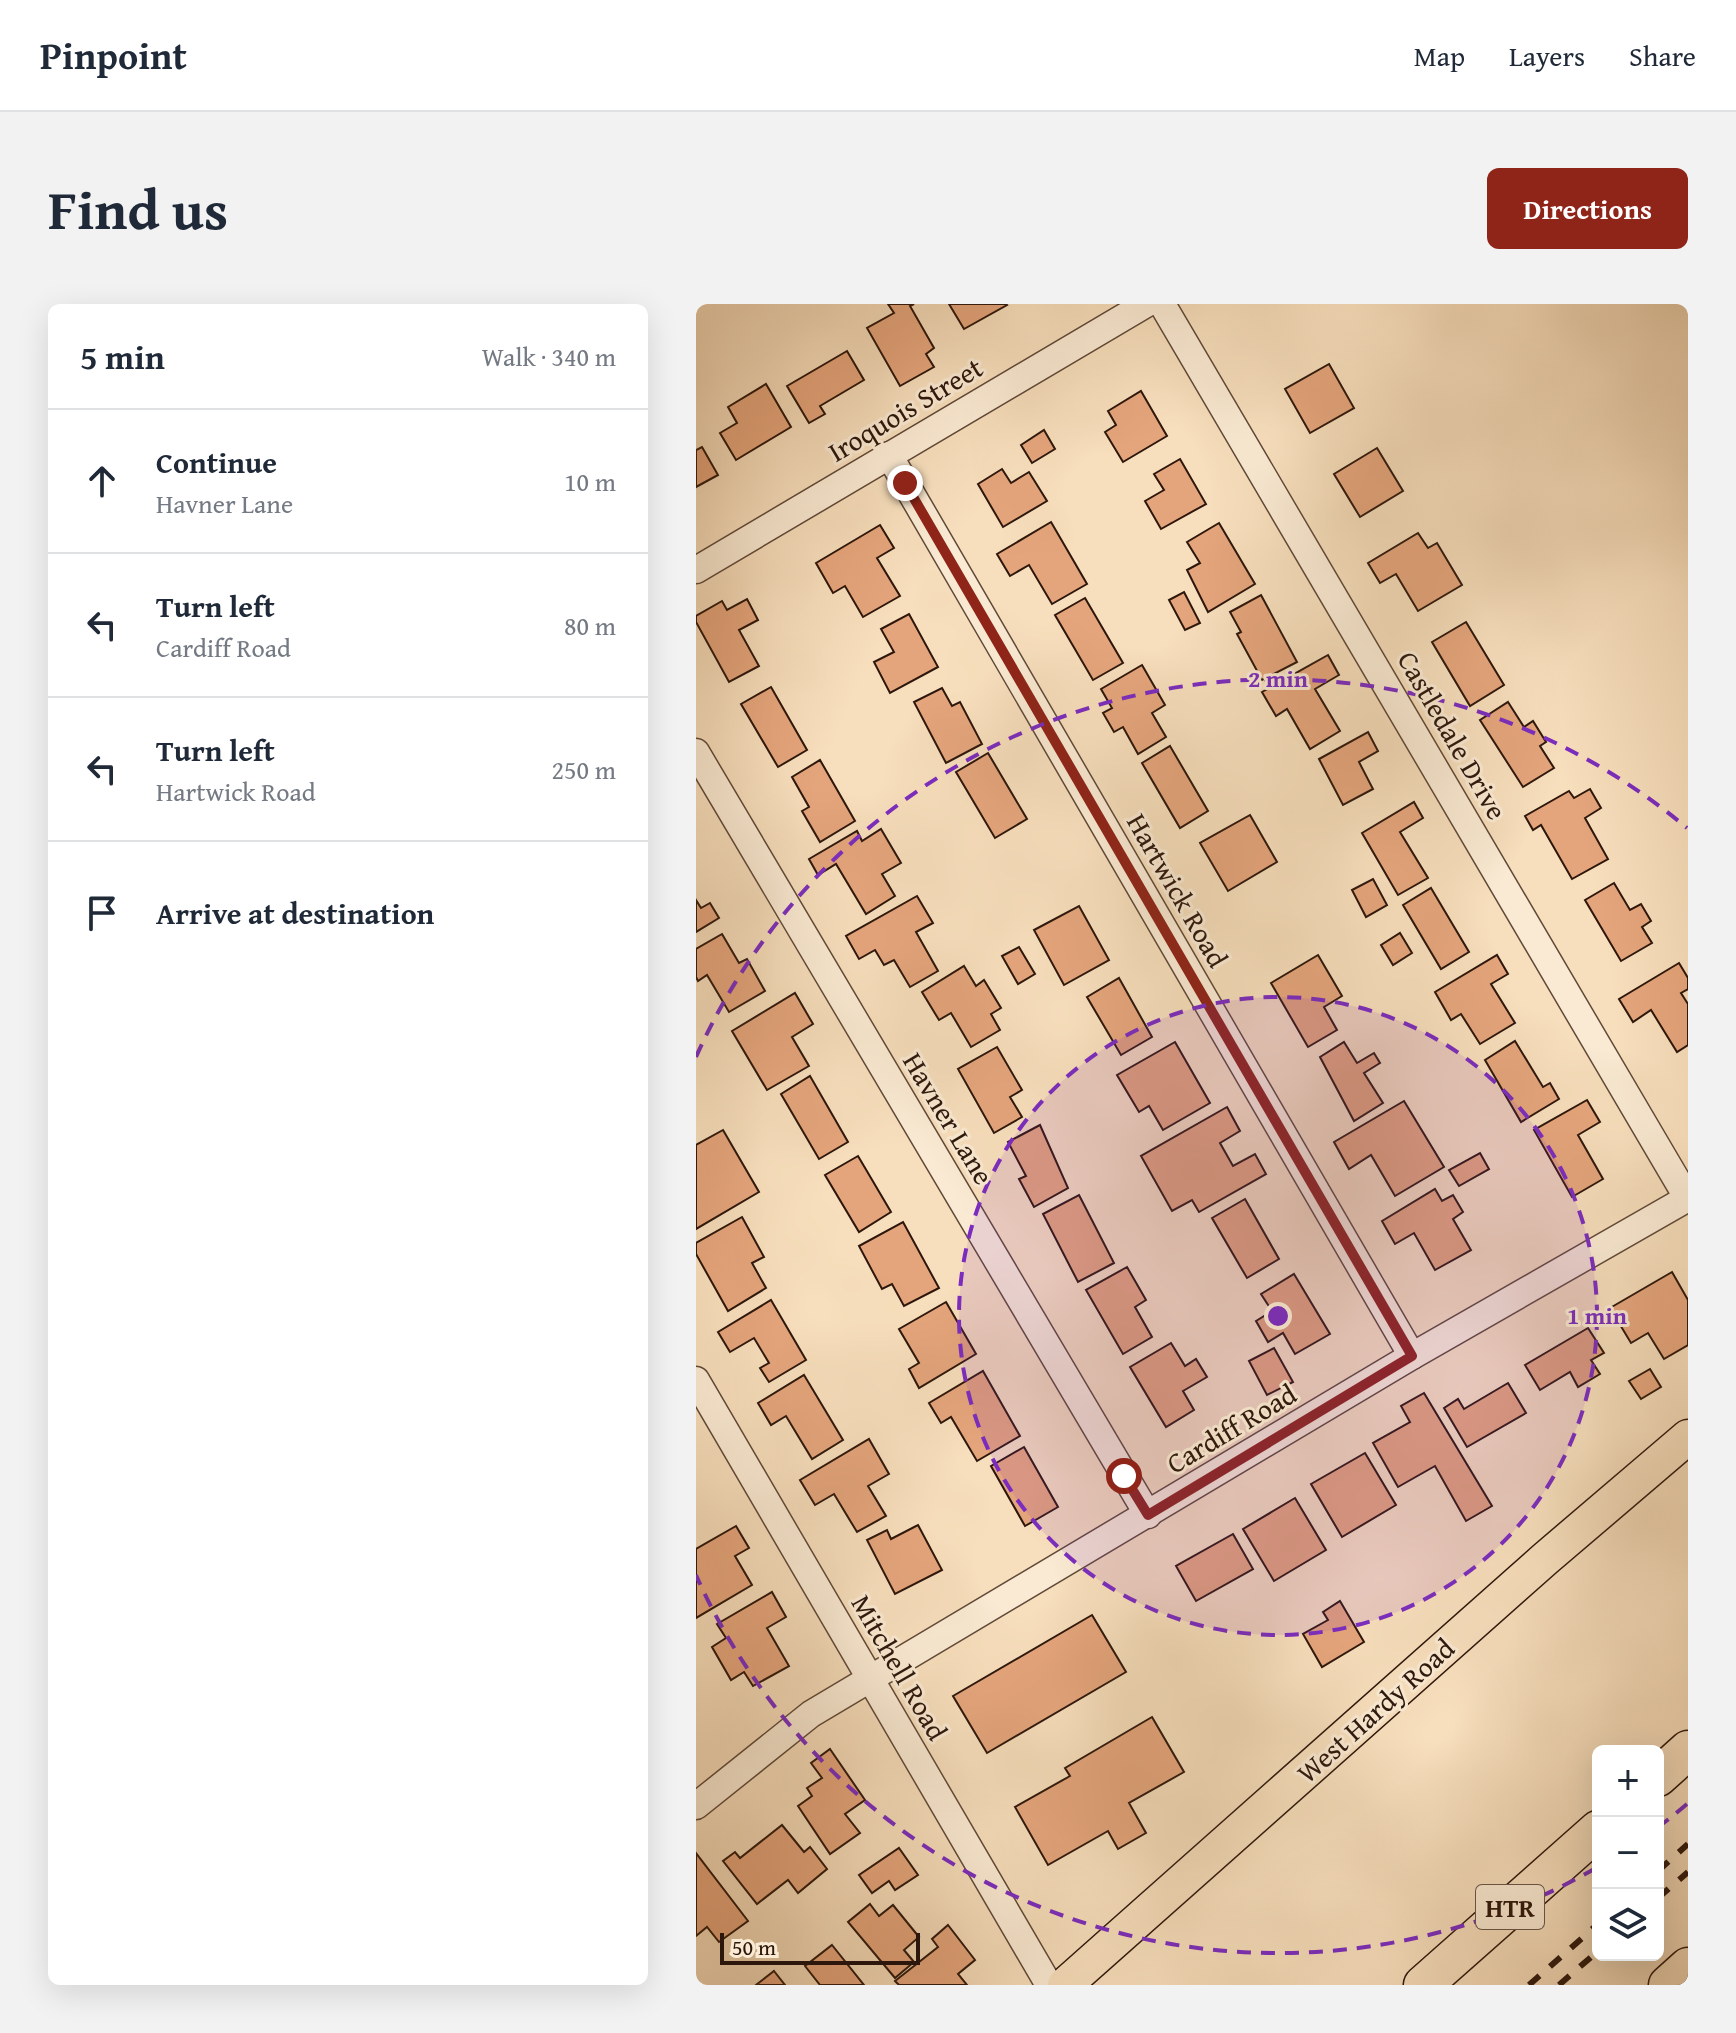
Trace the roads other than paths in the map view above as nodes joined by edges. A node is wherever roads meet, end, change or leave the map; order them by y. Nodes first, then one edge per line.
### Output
1 (1146, 304) edge
2 (1162, 304) edge
3 (889, 455) junction
4 (696, 570) edge
5 (696, 752) edge
6 (1688, 1198) edge
7 (1412, 1356) junction
8 (696, 1380) edge
9 (1688, 1437) edge
10 (1148, 1515) junction
11 (870, 1679) junction
12 (1688, 1750) edge
13 (1664, 1772) edge
14 (696, 1806) edge
15 (1592, 1835) edge
16 (1688, 1967) edge
17 (1049, 1985) edge
18 (1065, 1985) edge
19 (1423, 1985) edge
20 (1668, 1985) edge

1 - 3 street, Iroquois Street
2 - 6 street, Castledale Drive
3 - 4 street, Iroquois Street
3 - 7 street, Hartwick Road
5 - 10 street, Havner Lane
6 - 7 street, Cardiff Road
7 - 10 street, Cardiff Road
8 - 11 street, Mitchell Road
9 - 18 main road, West Hardy Road
10 - 11 street, Cardiff Road
11 - 14 street, Cardiff Road
11 - 17 street, Mitchell Road
12 - 13 highway
15 - 19 highway, HTR
16 - 20 highway

